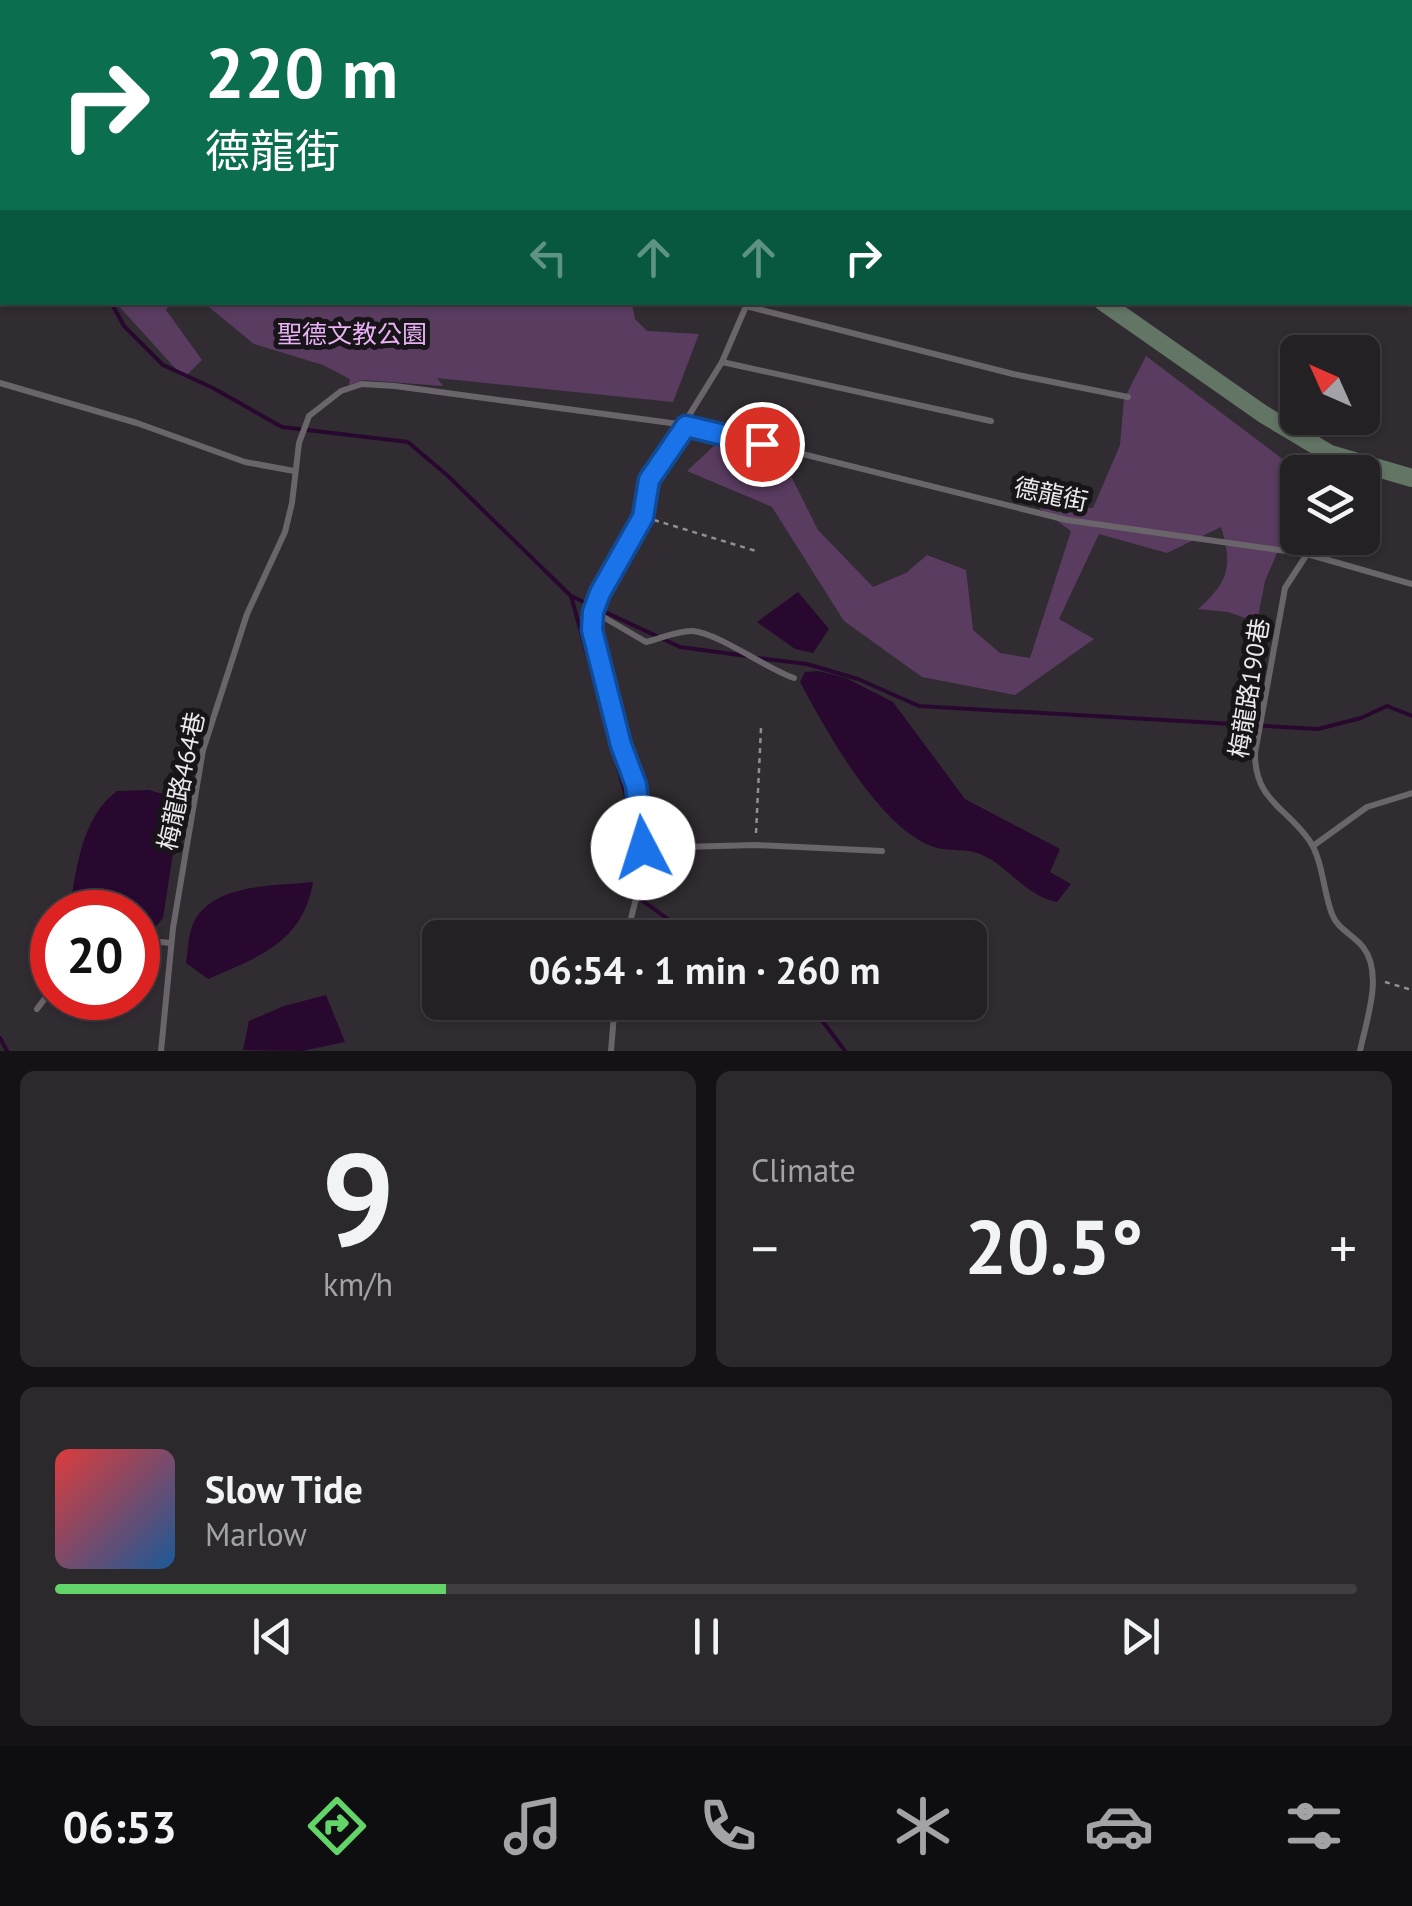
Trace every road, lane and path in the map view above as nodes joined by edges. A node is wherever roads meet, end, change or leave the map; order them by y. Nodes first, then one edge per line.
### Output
1 (747, 305) edge
2 (751, 305) edge
3 (1107, 305) edge
4 (722, 362) junction
5 (0, 383) edge
6 (1128, 397) dead end
7 (991, 421) dead end
8 (686, 426) junction
9 (1316, 455) edge
10 (294, 471) junction
11 (1380, 473) edge
12 (1412, 478) edge
13 (643, 517) junction
14 (1280, 550) edge
15 (756, 551) dead end
16 (1305, 555) edge
17 (1310, 555) edge
18 (1412, 584) edge
19 (593, 612) junction
20 (794, 678) dead end
21 (761, 728) dead end
22 (1412, 793) edge
23 (756, 844) junction
24 (1314, 846) junction
25 (643, 848) junction
26 (882, 851) dead end
27 (630, 920) edge
28 (160, 942) edge
29 (171, 943) junction
30 (1374, 978) junction
31 (1412, 990) edge
32 (614, 1020) edge
33 (161, 1051) edge
34 (611, 1051) edge
35 (1360, 1051) edge

1 - 4 lane
2 - 6 lane
3 - 9 street
4 - 7 lane
4 - 8 lane
5 - 10 lane
8 - 10 lane, 德龍街
8 - 13 lane
8 - 14 lane, 德龍街
10 - 29 lane, 梅龍路464巷
11 - 12 street
13 - 15 path
13 - 19 lane
16 - 24 lane, 梅龍路190巷
17 - 18 lane, 德龍街
19 - 20 lane
19 - 25 lane
21 - 23 path
22 - 24 lane
23 - 25 lane
23 - 26 lane
24 - 30 lane, 梅龍路190巷
25 - 27 lane
28 - 29 lane
29 - 33 lane, 梅龍路464巷
30 - 31 path
30 - 35 lane
32 - 34 lane

